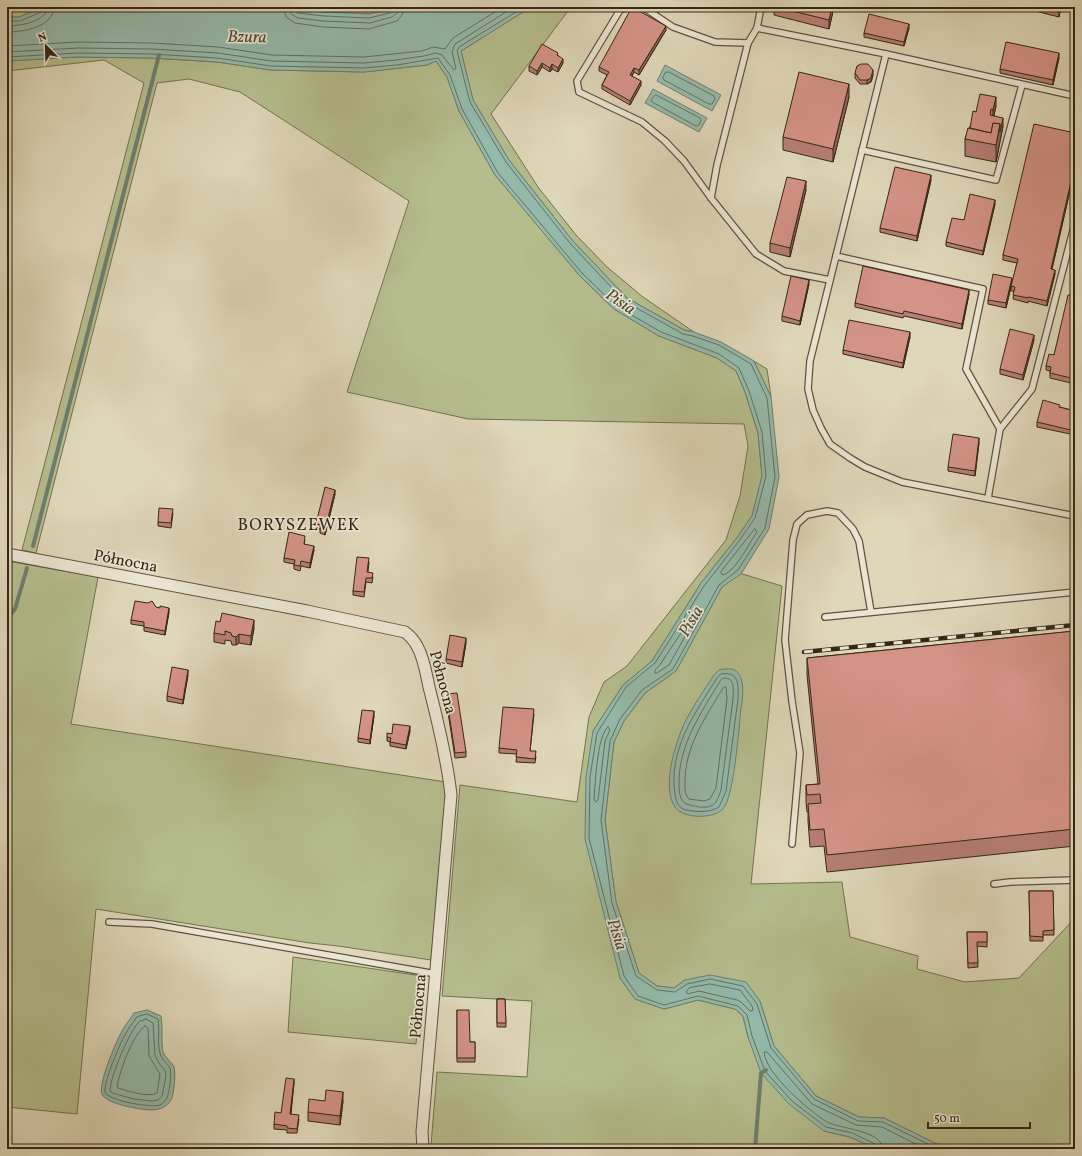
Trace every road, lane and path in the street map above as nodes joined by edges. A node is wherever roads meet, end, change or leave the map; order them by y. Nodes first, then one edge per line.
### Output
1 (630, 7) edge
2 (643, 7) edge
3 (761, 7) edge
4 (757, 28) junction
5 (748, 43) junction
6 (886, 54) junction
7 (1022, 84) junction
8 (1075, 96) edge
9 (862, 150) junction
10 (711, 198) junction
11 (1075, 223) edge
12 (836, 256) junction
13 (830, 280) junction
14 (1000, 429) junction
15 (988, 498) junction
16 (1075, 516) edge
17 (7, 554) edge
18 (1075, 592) edge
19 (872, 612) junction
20 (825, 617) dead end
21 (792, 844) dead end
22 (1075, 880) edge
23 (994, 884) dead end
24 (109, 922) dead end
25 (436, 974) junction
26 (423, 1149) edge

1 - 10 lane
2 - 5 lane
3 - 4 lane
4 - 5 lane
4 - 6 lane
5 - 10 lane
6 - 7 lane
6 - 9 lane
7 - 8 lane
7 - 9 lane
9 - 12 lane
10 - 13 lane
11 - 14 lane
12 - 13 lane
12 - 14 lane
13 - 15 lane
14 - 15 lane
15 - 16 lane
17 - 25 street, Północna
18 - 19 lane
19 - 20 lane
19 - 21 lane
22 - 23 lane
24 - 25 lane
25 - 26 street, Północna

